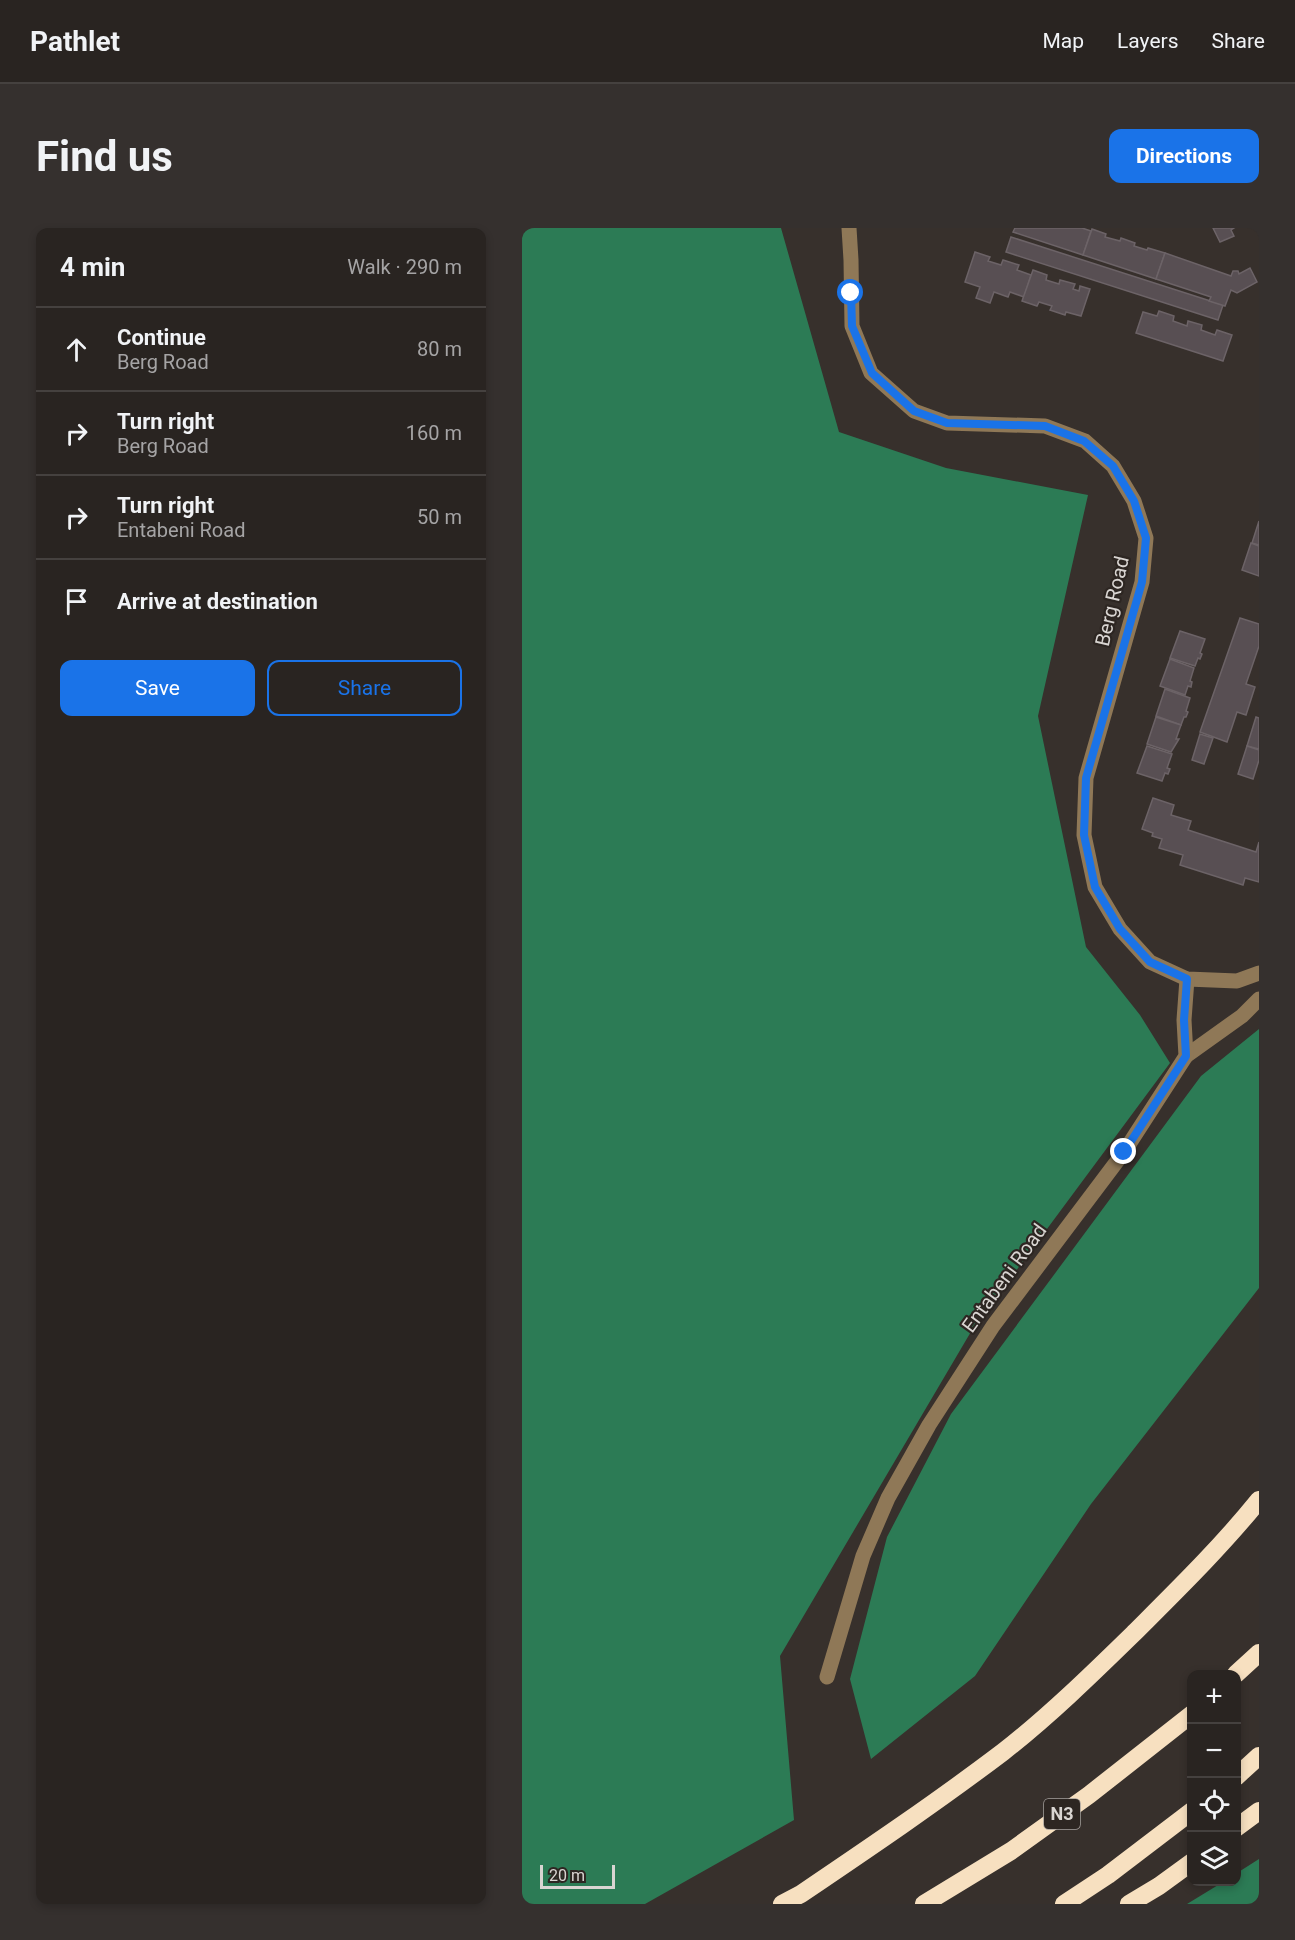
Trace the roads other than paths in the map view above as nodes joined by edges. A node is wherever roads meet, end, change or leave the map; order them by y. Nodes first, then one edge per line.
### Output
1 (849, 228) edge
2 (1259, 973) edge
3 (1187, 979) junction
4 (1259, 999) edge
5 (1186, 1056) junction
6 (1259, 1500) edge
7 (1259, 1653) edge
8 (1240, 1670) edge
9 (827, 1677) dead end
10 (1187, 1718) edge
11 (1259, 1756) edge
12 (1241, 1772) edge
13 (1259, 1811) edge
14 (1187, 1814) edge
15 (1241, 1824) edge
16 (1187, 1865) edge
17 (782, 1904) edge
18 (924, 1904) edge
19 (1064, 1904) edge
20 (1130, 1904) edge

1 - 3 street, Berg Road
2 - 3 street
3 - 5 street
4 - 5 street
5 - 9 street, Entabeni Road
6 - 17 highway
7 - 8 highway
10 - 18 highway, N3
11 - 12 highway
13 - 15 highway
14 - 19 highway
16 - 20 highway

